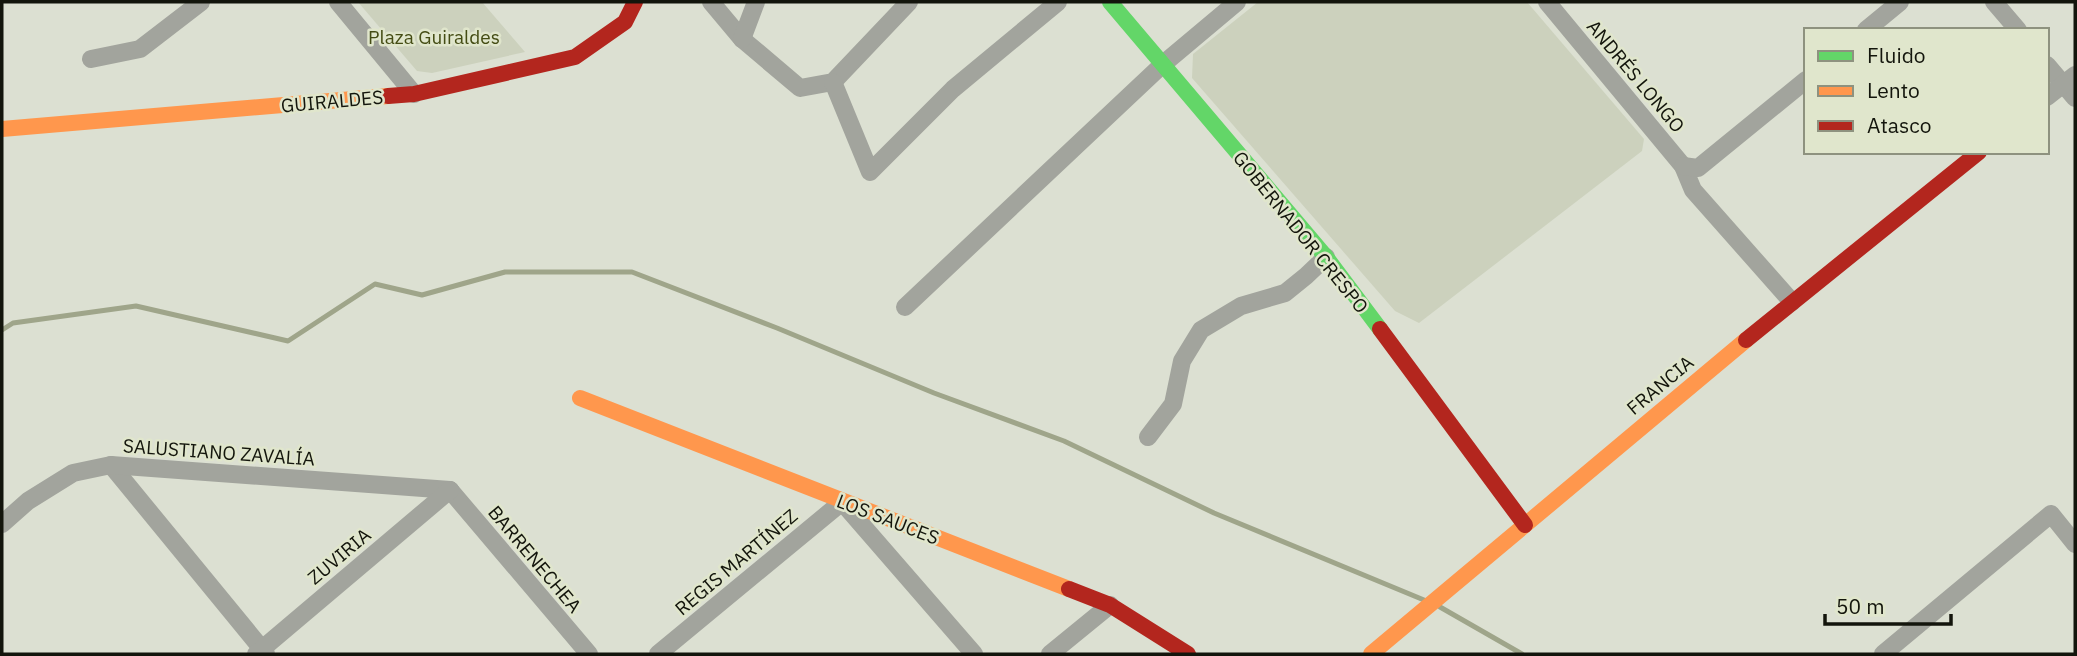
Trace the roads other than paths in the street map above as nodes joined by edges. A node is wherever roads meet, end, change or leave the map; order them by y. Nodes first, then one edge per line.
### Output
1 (201, 2) edge
2 (338, 2) edge
3 (635, 2) edge
4 (711, 2) edge
5 (756, 2) edge
6 (909, 2) edge
7 (1058, 2) edge
8 (1110, 2) edge
9 (1237, 2) edge
10 (1547, 2) edge
11 (1900, 2) edge
12 (1994, 2) edge
13 (1868, 28) edge
14 (2016, 28) edge
15 (742, 38) junction
16 (91, 59) dead end
17 (1162, 65) junction
18 (2049, 67) edge
19 (1804, 81) edge
20 (833, 82) junction
21 (2071, 86) edge
22 (414, 94) junction
23 (2049, 96) edge
24 (2, 129) edge
25 (1977, 154) edge
26 (1691, 167) junction
27 (1326, 257) junction
28 (1792, 302) junction
29 (905, 307) dead end
30 (580, 398) dead end
31 (1148, 437) dead end
32 (111, 465) junction
33 (450, 491) junction
34 (842, 502) junction
35 (2, 524) edge
36 (1525, 525) junction
37 (2075, 544) edge
38 (1110, 605) junction
39 (261, 653) edge
40 (589, 654) edge
41 (657, 654) edge
42 (974, 654) edge
43 (1050, 654) edge
44 (1188, 654) edge
45 (1371, 654) edge
46 (1883, 654) edge

1 - 16 street
2 - 22 street
3 - 22 street, GUIRALDES
4 - 15 street
5 - 15 street
6 - 20 street
7 - 20 street
8 - 17 street, GOBERNADOR CRESPO
9 - 17 street
10 - 26 street, ANDRÉS LONGO
11 - 13 street
12 - 14 street
15 - 20 street
17 - 27 street, GOBERNADOR CRESPO
17 - 29 street
18 - 21 street
19 - 26 street
21 - 23 street
22 - 24 street, GUIRALDES
25 - 28 street, FRANCIA
26 - 28 street, ANDRÉS LONGO
27 - 31 street
27 - 36 street, GOBERNADOR CRESPO
28 - 36 street, FRANCIA
30 - 34 street, LOS SAUCES
32 - 33 street, SALUSTIANO ZAVALÍA
32 - 35 street, SALUSTIANO ZAVALÍA
32 - 39 street
33 - 39 street, ZUVIRIA
33 - 40 street, BARRENECHEA
34 - 38 street, LOS SAUCES
34 - 41 street, REGIS MARTÍNEZ
34 - 42 street
36 - 45 street, FRANCIA
37 - 46 street
38 - 43 street
38 - 44 street, LOS SAUCES

